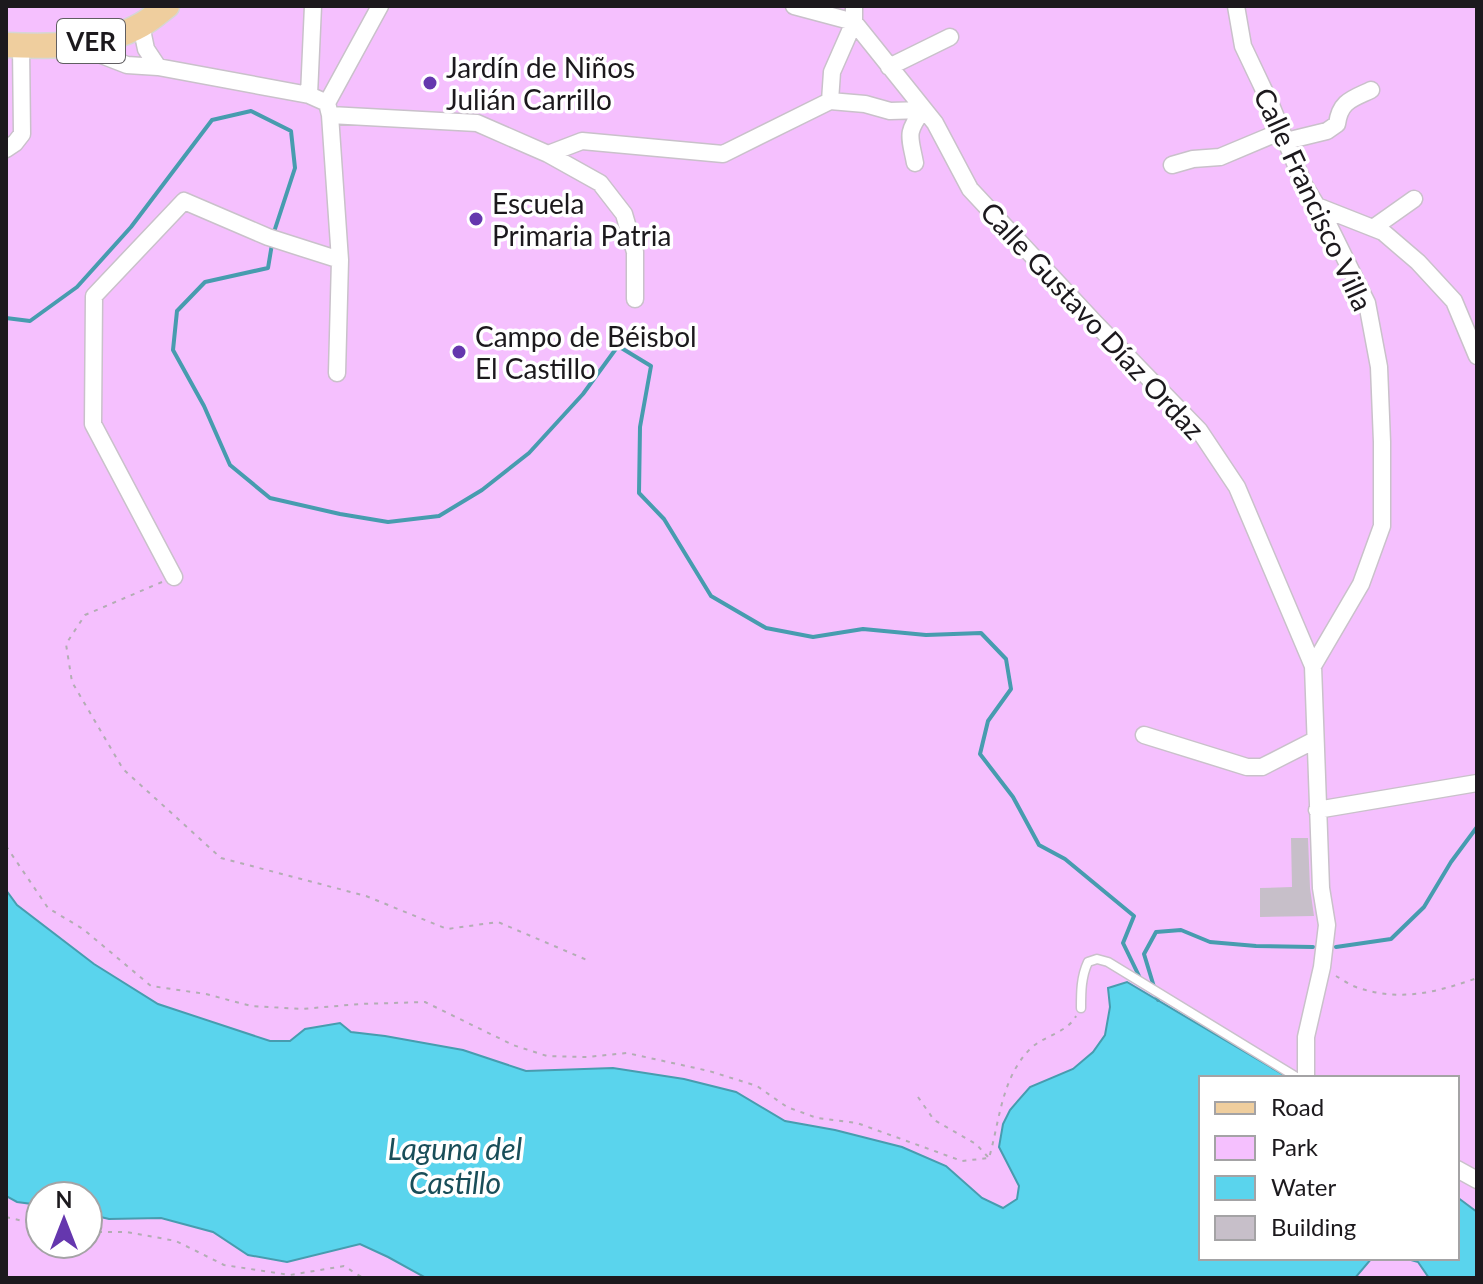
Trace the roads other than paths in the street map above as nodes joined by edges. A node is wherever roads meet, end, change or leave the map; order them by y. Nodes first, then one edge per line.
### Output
1 (167, 6) edge
2 (313, 6) edge
3 (380, 6) edge
4 (794, 6) edge
5 (1238, 6) edge
6 (854, 14) edge
7 (141, 25) junction
8 (950, 37) dead end
9 (72, 44) junction
10 (13, 46) edge
11 (158, 67) junction
12 (889, 67) junction
13 (1371, 90) dead end
14 (309, 95) junction
15 (830, 101) junction
16 (329, 109) junction
17 (923, 110) junction
18 (1284, 136) junction
19 (6, 149) edge
20 (548, 154) junction
21 (915, 163) dead end
22 (1172, 165) dead end
23 (1414, 199) dead end
24 (1317, 206) junction
25 (1373, 228) junction
26 (340, 260) junction
27 (635, 299) dead end
28 (1477, 356) edge
29 (337, 373) dead end
30 (174, 577) road end
31 (1313, 666) junction
32 (1144, 735) dead end
33 (1315, 740) junction
34 (1477, 783) edge
35 (1317, 810) junction
36 (1081, 1008) road end
37 (1295, 1076) edge
38 (1306, 1076) edge
39 (1459, 1170) edge
40 (1477, 1180) edge

1 - 7 main road, VER
2 - 14 street
3 - 16 street
4 - 6 street
5 - 18 street, Calle Francisco Villa
6 - 12 street, Calle Gustavo Díaz Ordaz
6 - 15 street
7 - 9 main road, VER
7 - 11 street
8 - 12 street
9 - 10 main road, VER
9 - 11 street
10 - 19 street
11 - 14 street
12 - 17 street, Calle Gustavo Díaz Ordaz
13 - 18 street
14 - 16 street
15 - 17 street
15 - 20 street
16 - 20 street
16 - 26 street
17 - 21 street
17 - 31 street, Calle Gustavo Díaz Ordaz
18 - 22 street
18 - 24 street, Calle Francisco Villa
20 - 27 street
23 - 25 street
24 - 25 street
24 - 31 street, Calle Francisco Villa
25 - 28 street
26 - 29 street
26 - 30 street
31 - 33 street, Calle Gustavo Díaz Ordaz
32 - 33 street
33 - 35 street, Calle Gustavo Díaz Ordaz
34 - 35 street
35 - 38 street, Calle Gustavo Díaz Ordaz
36 - 37 lane
39 - 40 street

